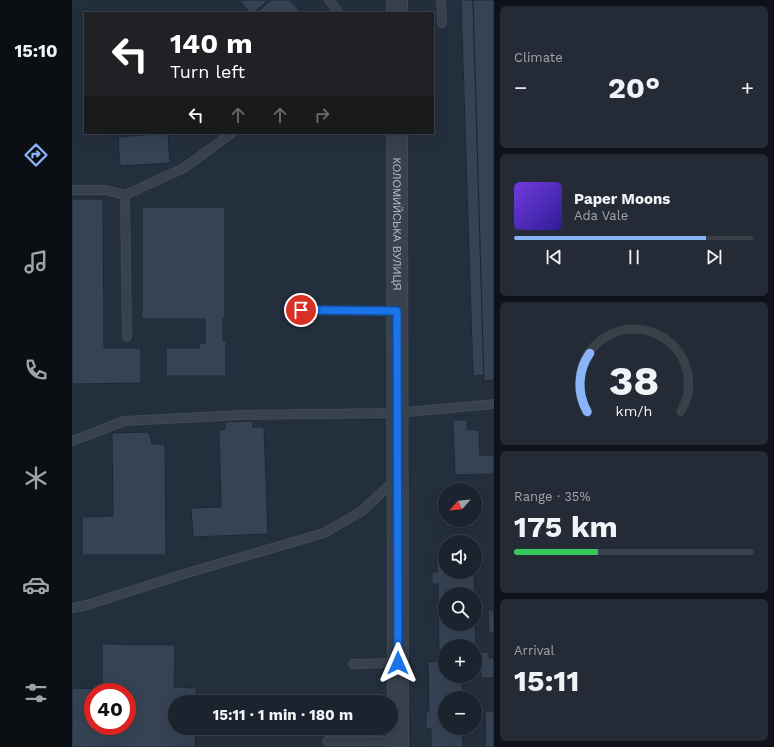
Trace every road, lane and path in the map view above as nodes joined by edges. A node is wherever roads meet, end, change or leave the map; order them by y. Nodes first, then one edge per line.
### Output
1 (329, 0) edge
2 (397, 0) edge
3 (441, 0) edge
4 (338, 12) edge
5 (397, 12) edge
6 (442, 23) dead end
7 (231, 134) edge
8 (397, 134) edge
9 (72, 190) edge
10 (126, 195) junction
11 (301, 310) dead end
12 (397, 311) junction
13 (127, 337) dead end
14 (494, 404) edge
15 (397, 414) junction
16 (72, 441) edge
17 (398, 478) junction
18 (72, 608) edge
19 (398, 663) junction
20 (353, 664) dead end
21 (327, 741) dead end
22 (398, 744) edge

1 - 4 lane
2 - 5 street
3 - 6 lane
7 - 10 lane
8 - 12 street, КОЛОМИЙСЬКА ВУЛИЦЯ
9 - 10 lane
10 - 13 lane
11 - 12 lane
12 - 15 street, КОЛОМИЙСЬКА ВУЛИЦЯ
14 - 15 lane
15 - 16 lane
15 - 17 street, КОЛОМИЙСЬКА ВУЛИЦЯ
17 - 18 lane
17 - 19 street, КОЛОМИЙСЬКА ВУЛИЦЯ
19 - 20 lane
19 - 22 street, КОЛОМИЙСЬКА ВУЛИЦЯ
21 - 22 lane

